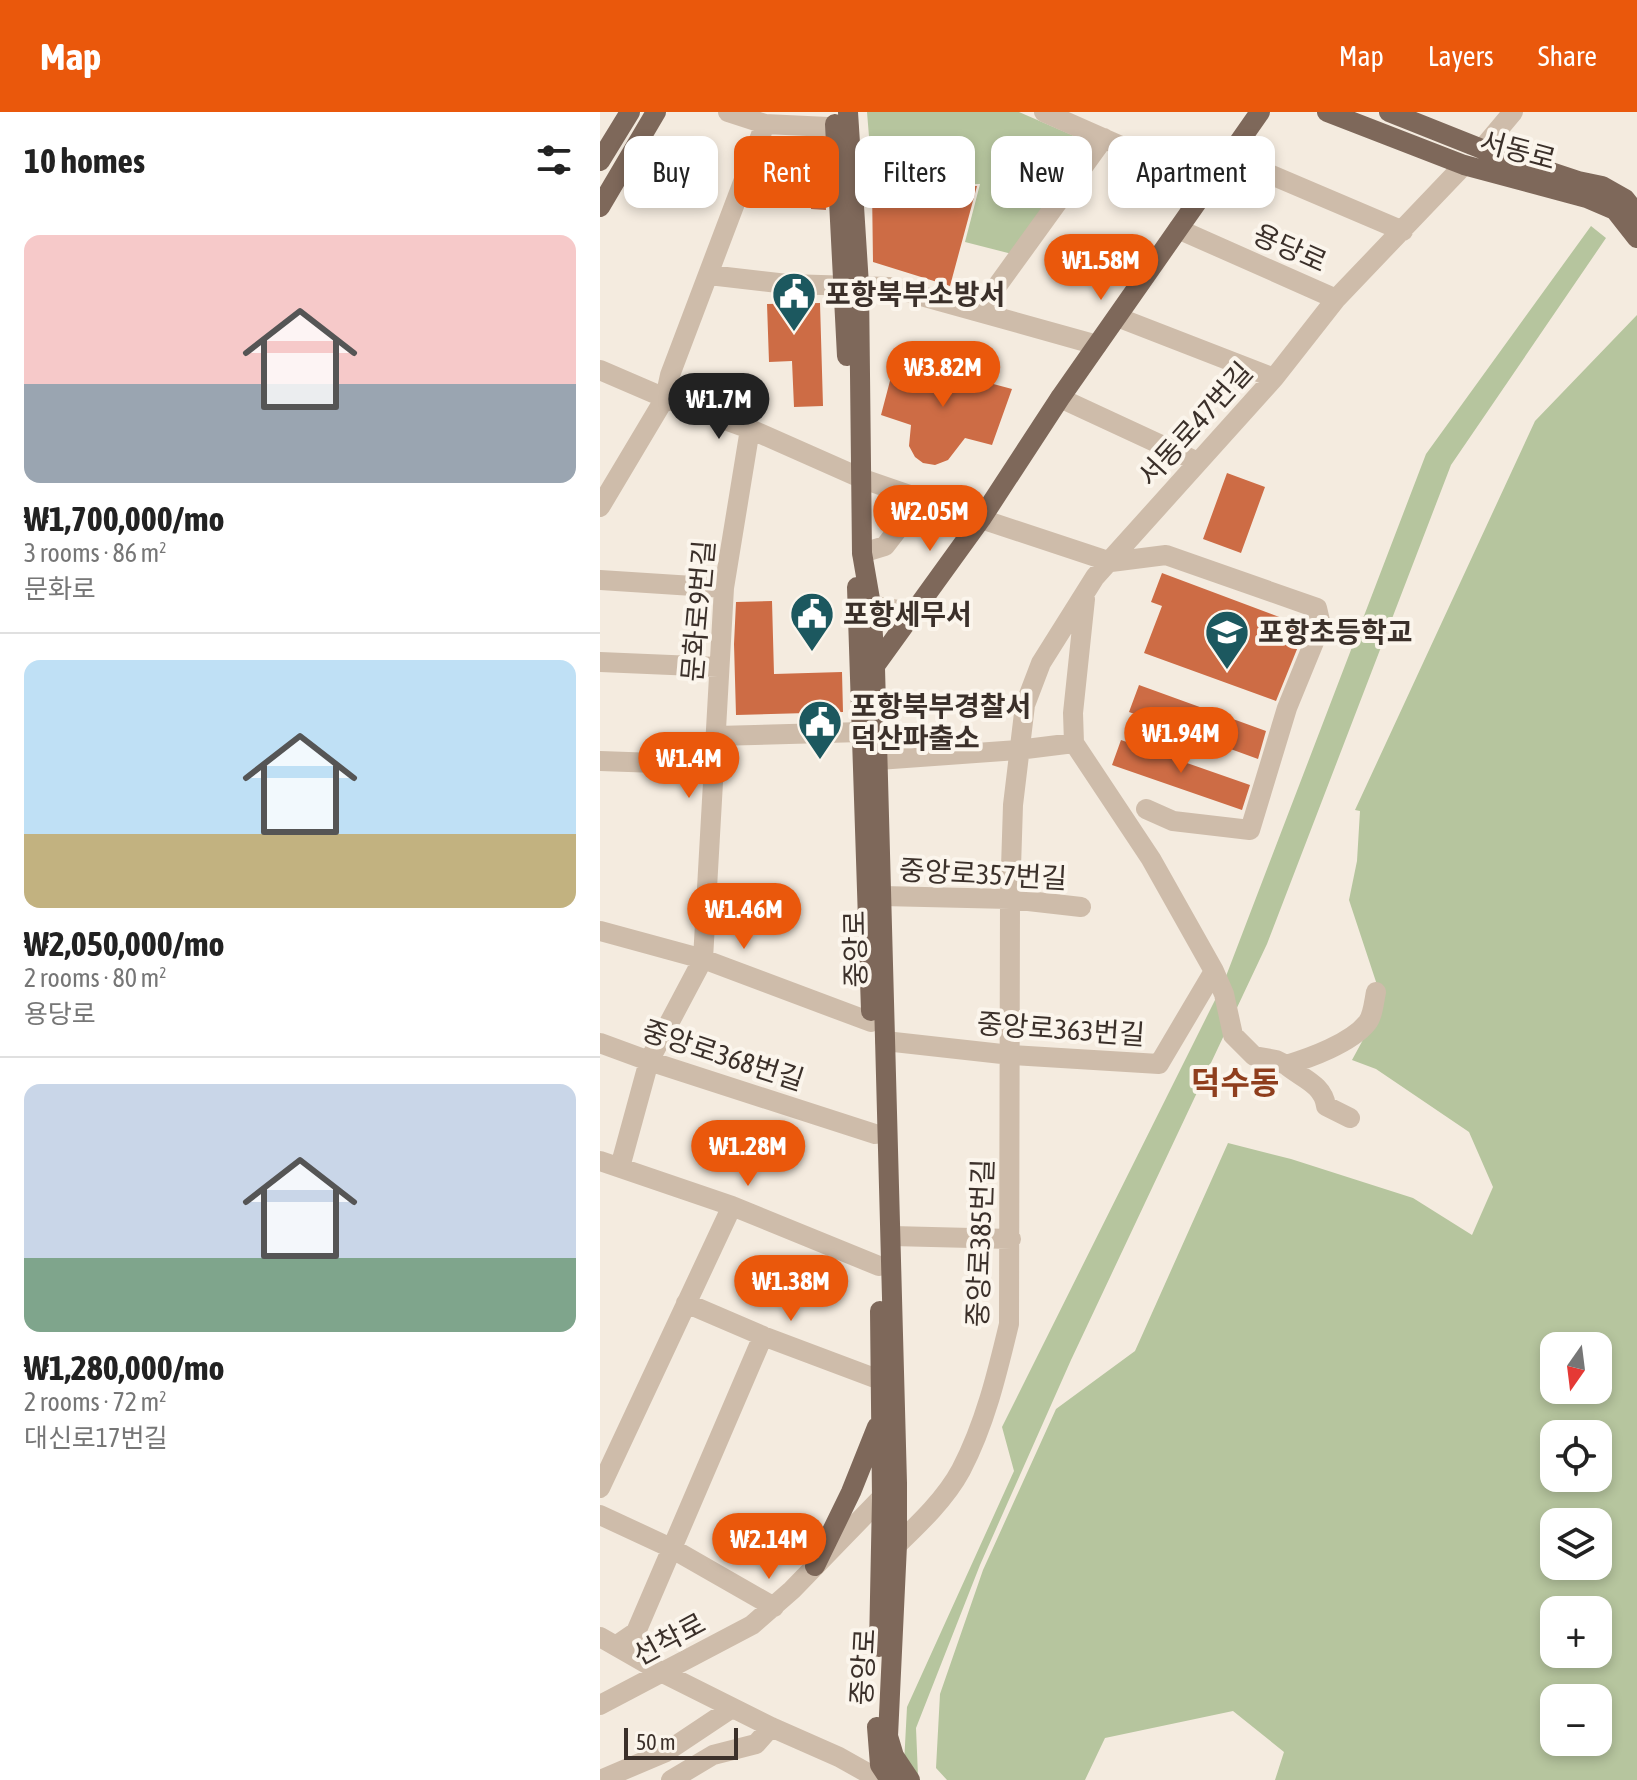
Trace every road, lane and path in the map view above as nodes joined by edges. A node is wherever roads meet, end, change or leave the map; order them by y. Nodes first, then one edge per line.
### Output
1 (630, 112) edge
2 (656, 112) edge
3 (728, 112) edge
4 (1044, 112) edge
5 (1260, 112) edge
6 (1327, 112) edge
7 (1389, 112) edge
8 (1513, 112) edge
9 (842, 120) edge
10 (765, 124) junction
11 (1243, 136) edge
12 (1104, 138) junction
13 (1108, 140) edge
14 (1482, 149) junction
15 (600, 161) edge
16 (1464, 165) junction
17 (1275, 177) edge
18 (600, 207) edge
19 (1193, 208) edge
20 (1637, 214) edge
21 (1178, 229) junction
22 (1403, 231) junction
23 (1637, 238) edge
24 (709, 275) junction
25 (851, 285) junction
26 (1336, 299) junction
27 (979, 311) junction
28 (1117, 317) junction
29 (1097, 345) junction
30 (600, 370) edge
31 (1274, 378) junction
32 (665, 398) junction
33 (1060, 398) junction
34 (750, 429) junction
35 (1198, 462) junction
36 (859, 476) junction
37 (921, 499) junction
38 (600, 507) edge
39 (981, 519) junction
40 (862, 553) junction
41 (1111, 562) junction
42 (600, 580) edge
43 (724, 588) junction
44 (1085, 595) junction
45 (871, 605) junction
46 (915, 613) junction
47 (600, 662) edge
48 (718, 667) junction
49 (867, 673) junction
50 (862, 732) junction
51 (717, 736) junction
52 (1074, 743) junction
53 (1018, 750) junction
54 (878, 760) junction
55 (600, 761) edge
56 (713, 765) junction
57 (1146, 809) dead end
58 (882, 896) junction
59 (1010, 899) junction
60 (1081, 907) dead end
61 (600, 931) edge
62 (703, 959) junction
63 (1214, 971) junction
64 (1376, 992) dead end
65 (871, 1022) junction
66 (885, 1041) junction
67 (600, 1043) edge
68 (1011, 1055) junction
69 (649, 1061) junction
70 (1286, 1065) junction
71 (1350, 1118) dead end
72 (875, 1134) junction
73 (600, 1161) edge
74 (620, 1167) junction
75 (732, 1206) junction
76 (892, 1236) junction
77 (1011, 1239) junction
78 (879, 1266) junction
79 (686, 1303) junction
80 (763, 1336) junction
81 (880, 1380) junction
82 (881, 1419) junction
83 (897, 1483) junction
84 (600, 1488) edge
85 (882, 1498) junction
86 (600, 1515) edge
87 (897, 1545) junction
88 (671, 1548) junction
89 (815, 1566) junction
90 (774, 1607) junction
91 (608, 1641) edge
92 (663, 1673) junction
93 (600, 1705) edge
94 (732, 1708) junction
95 (771, 1727) junction
96 (640, 1773) edge
97 (902, 1779) edge
98 (600, 1780) edge
99 (671, 1780) edge
100 (880, 1780) edge

1 - 15 main road
2 - 18 main road
3 - 10 street
4 - 12 street
5 - 11 main road
6 - 16 main road, 서동로
7 - 14 main road, 서동로
8 - 14 street
9 - 10 street
9 - 25 main road, 중앙로
10 - 24 street
12 - 13 street
12 - 27 street
14 - 20 main road, 서동로
16 - 22 street, 서동로47번길
16 - 23 main road, 서동로
17 - 22 street
19 - 21 main road
21 - 26 street, 용당로
21 - 28 main road
22 - 26 street, 서동로47번길
24 - 25 street
24 - 32 street
25 - 27 street
25 - 36 main road, 중앙로
26 - 31 street, 서동로47번길
27 - 29 street
28 - 29 main road
28 - 31 street
29 - 33 main road
30 - 32 street
31 - 35 street, 서동로47번길
32 - 34 street
32 - 38 street
33 - 35 street
33 - 39 main road
34 - 36 street
34 - 43 street, 문화로9번길
35 - 41 street, 서동로47번길
36 - 37 street
36 - 40 main road, 중앙로
36 - 49 main road, 중앙로
37 - 39 street
37 - 40 street
39 - 41 street
39 - 46 main road
40 - 45 main road, 중앙로
41 - 44 street, 서동로47번길
41 - 57 street
42 - 43 street
43 - 48 street, 문화로9번길
44 - 52 street
44 - 53 street, 서동로47번길
45 - 46 street
45 - 49 main road, 중앙로
46 - 49 main road
47 - 48 street
48 - 51 street, 문화로9번길
49 - 50 main road, 중앙로
49 - 54 main road, 중앙로
50 - 51 street
50 - 65 main road, 중앙로
51 - 56 street, 문화로9번길
52 - 53 street
52 - 63 street
53 - 54 street
53 - 59 street, 서동로47번길
54 - 58 main road, 중앙로
55 - 56 street
56 - 62 street, 문화로9번길
58 - 59 street, 중앙로357번길
58 - 66 main road, 중앙로
59 - 60 street, 중앙로357번길
59 - 68 street, 중앙로385번길
61 - 62 street
62 - 65 street
62 - 69 street, 문화로9번길
63 - 68 street, 중앙로363번길
63 - 70 street
64 - 70 street
65 - 72 main road, 중앙로
66 - 68 street, 중앙로363번길
66 - 76 main road, 중앙로
67 - 69 street, 중앙로368번길
68 - 77 street, 중앙로385번길
69 - 72 street, 중앙로368번길
69 - 74 street, 문화로9번길
70 - 71 street
72 - 78 main road, 중앙로
73 - 74 street
74 - 75 street
75 - 78 street
75 - 79 street
76 - 77 street
76 - 83 main road, 중앙로
77 - 87 street, 중앙로385번길
78 - 81 main road, 중앙로
79 - 80 street
79 - 84 street
80 - 81 street
80 - 88 street
81 - 82 main road, 중앙로
82 - 85 main road, 중앙로
82 - 89 main road
83 - 85 street, 선착로
83 - 87 main road, 중앙로
85 - 89 street, 선착로
85 - 97 main road, 중앙로
86 - 88 street
87 - 97 main road, 중앙로
88 - 90 street
88 - 91 street
89 - 90 street, 선착로
90 - 92 street, 선착로
91 - 92 street
92 - 93 street, 선착로
92 - 94 street
94 - 95 street
94 - 96 street
95 - 99 street
95 - 100 street
96 - 98 street

